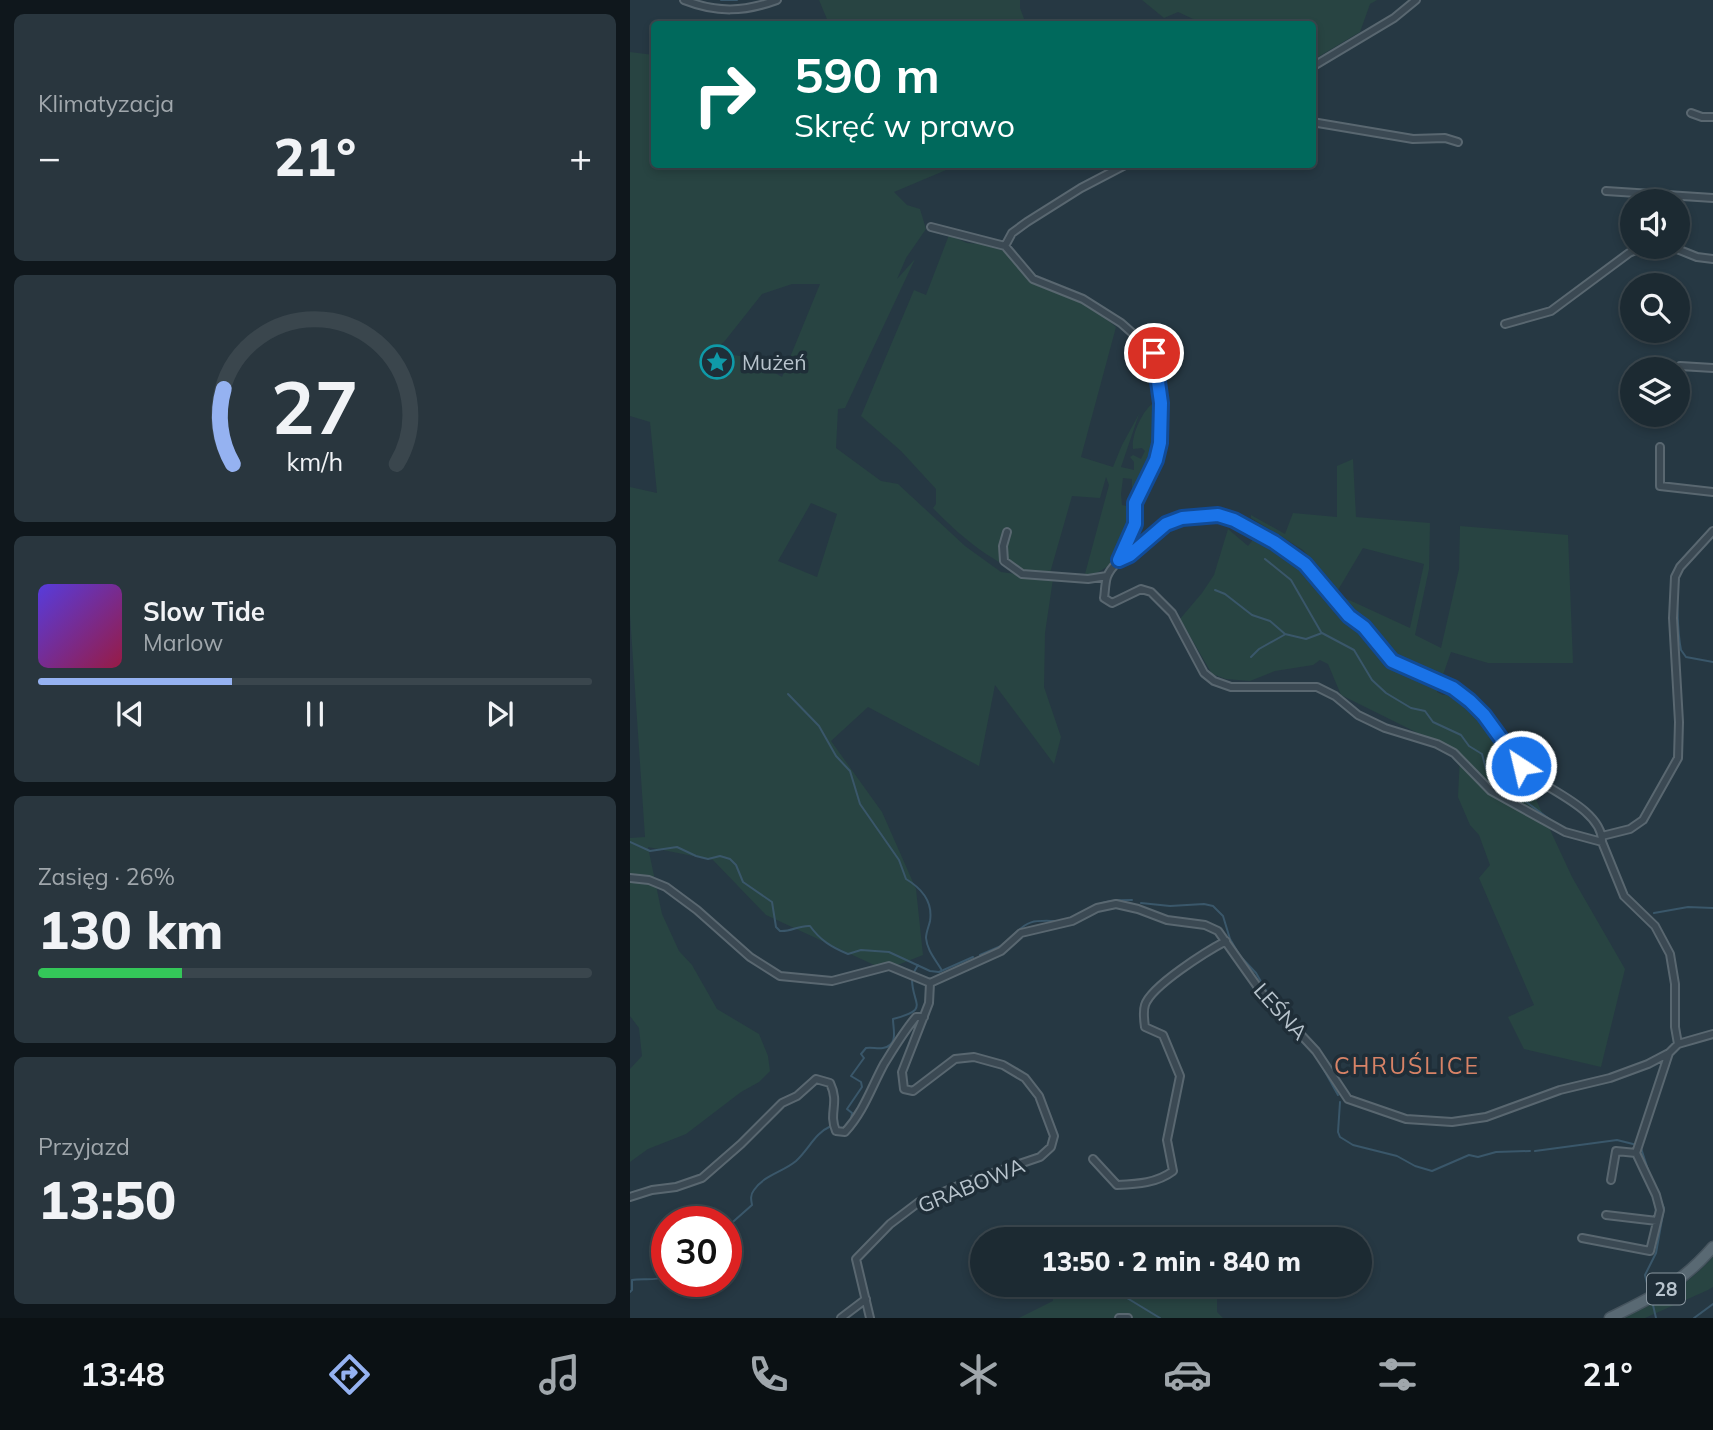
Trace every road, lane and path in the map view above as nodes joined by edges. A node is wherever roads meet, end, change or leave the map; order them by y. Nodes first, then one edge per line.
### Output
1 (684, 0) edge
2 (1416, 0) edge
3 (773, 1) edge
4 (1316, 65) edge
5 (1691, 114) dead end
6 (1713, 117) edge
7 (1316, 123) edge
8 (1458, 142) dead end
9 (1119, 168) edge
10 (1606, 191) dead end
11 (1713, 198) edge
12 (931, 227) dead end
13 (1005, 246) junction
14 (1690, 254) edge
15 (1713, 258) edge
16 (1621, 259) edge
17 (1505, 324) dead end
18 (1690, 366) edge
19 (1713, 368) edge
20 (1660, 447) dead end
21 (1713, 492) edge
22 (1713, 531) edge
23 (1007, 532) dead end
24 (1119, 560) junction
25 (1107, 576) junction
26 (1602, 839) junction
27 (630, 878) edge
28 (1226, 942) junction
29 (930, 986) junction
30 (924, 1017) junction
31 (1713, 1034) edge
32 (1678, 1044) junction
33 (1669, 1053) junction
34 (1638, 1148) junction
35 (1093, 1159) dead end
36 (1611, 1180) dead end
37 (630, 1197) edge
38 (1606, 1215) dead end
39 (1657, 1221) junction
40 (1582, 1238) dead end
41 (1713, 1247) edge
42 (866, 1299) junction
43 (841, 1318) edge
44 (870, 1318) edge
45 (1119, 1318) edge
46 (1128, 1318) edge
47 (1610, 1318) edge

1 - 3 street
2 - 4 street
5 - 6 street
7 - 8 street
9 - 13 street
10 - 11 street
12 - 13 street
13 - 24 street
14 - 15 street
16 - 17 street
18 - 19 street
20 - 21 street
22 - 26 street
23 - 25 street
24 - 25 street
24 - 26 street
25 - 26 street
26 - 32 street
27 - 29 street
28 - 29 street, LEŚNA
28 - 33 street, LEŚNA
28 - 35 street
29 - 30 street, GRABOWA
30 - 37 street
30 - 42 street, GRABOWA
31 - 32 street
32 - 33 street, LEŚNA
33 - 34 street
34 - 36 street
34 - 39 street
38 - 39 street
39 - 40 street
41 - 47 main road, 28
42 - 43 street
42 - 44 street, GRABOWA
45 - 46 street

